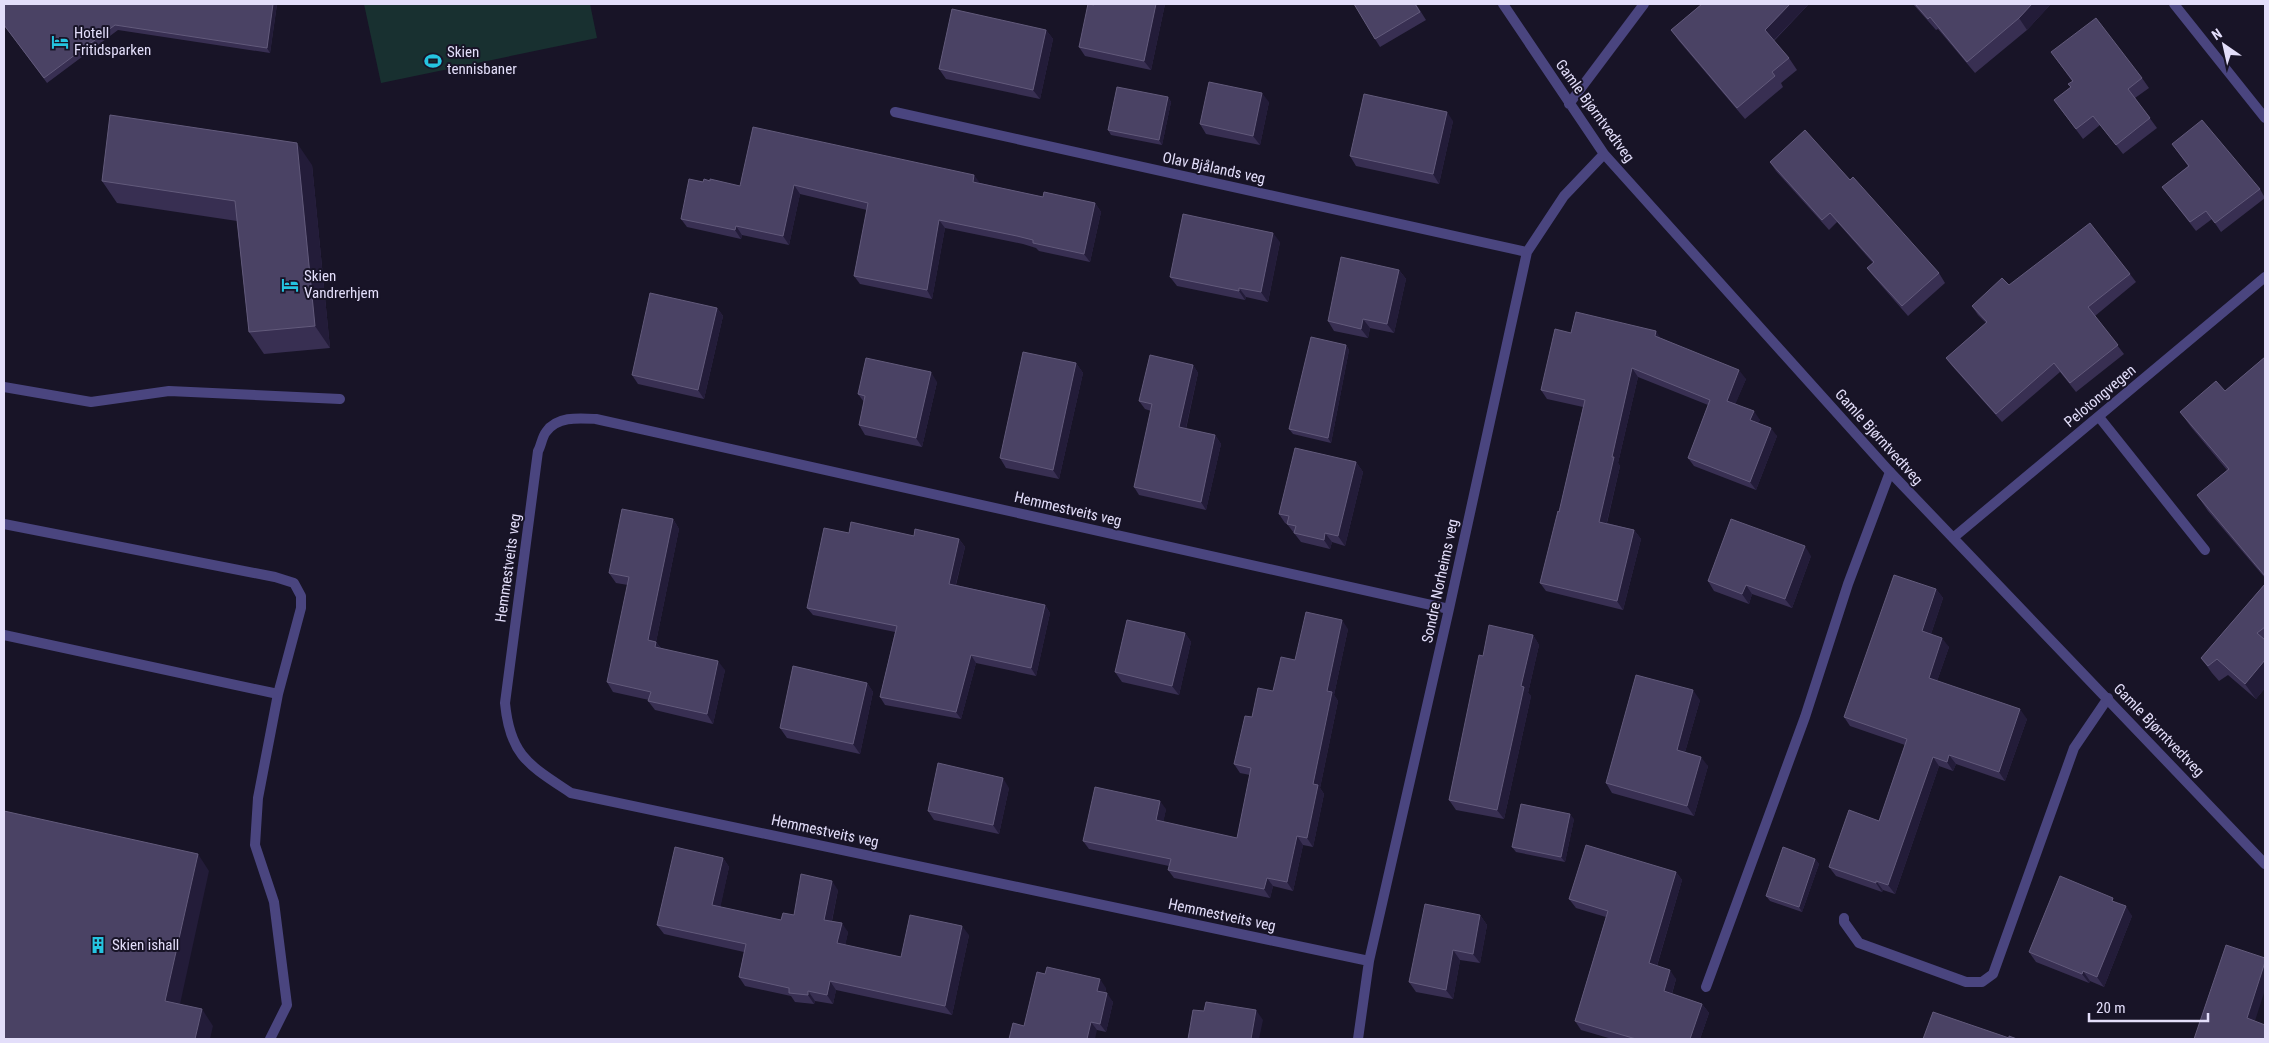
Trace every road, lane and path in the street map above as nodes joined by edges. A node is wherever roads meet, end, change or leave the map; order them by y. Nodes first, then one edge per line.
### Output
1 (1503, 4) edge
2 (1644, 4) edge
3 (2174, 4) edge
4 (1569, 104) junction
5 (895, 112) dead end
6 (2265, 118) edge
7 (1604, 154) junction
8 (1527, 252) junction
9 (2265, 277) edge
10 (4, 388) edge
11 (340, 398) dead end
12 (2099, 416) junction
13 (1890, 472) junction
14 (4, 524) edge
15 (1953, 538) junction
16 (2205, 550) dead end
17 (1449, 609) junction
18 (4, 635) edge
19 (278, 694) junction
20 (2108, 698) junction
21 (2265, 864) edge
22 (1844, 918) dead end
23 (1369, 961) junction
24 (1706, 987) dead end
25 (270, 1039) edge
26 (1358, 1039) edge

1 - 4 street, Gamle Bjørntvedtveg
2 - 4 street
3 - 6 street
4 - 7 street, Gamle Bjørntvedtveg
5 - 8 street, Olav Bjålands veg
7 - 8 street, Sondre Norheims veg
7 - 13 street, Gamle Bjørntvedtveg
8 - 17 street, Sondre Norheims veg
9 - 12 street, Pelotongvegen
10 - 11 street
12 - 15 street, Pelotongvegen
12 - 16 street
13 - 15 street, Gamle Bjørntvedtveg
13 - 24 street
14 - 19 street
15 - 20 street, Gamle Bjørntvedtveg
17 - 23 street, Sondre Norheims veg
17 - 23 street, Hemmestveits veg
18 - 19 street
19 - 25 street
20 - 21 street, Gamle Bjørntvedtveg
20 - 22 street
23 - 26 street, Sondre Norheims veg

